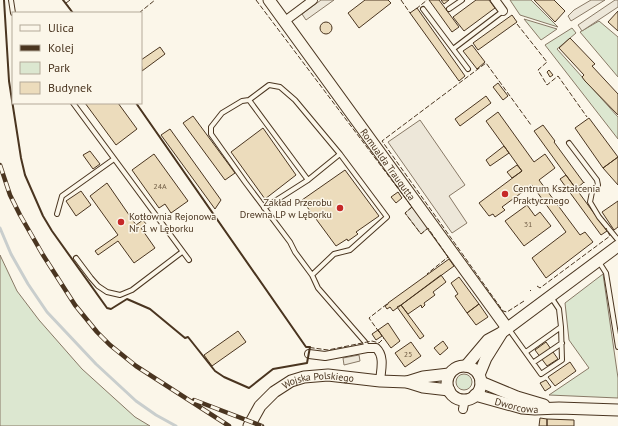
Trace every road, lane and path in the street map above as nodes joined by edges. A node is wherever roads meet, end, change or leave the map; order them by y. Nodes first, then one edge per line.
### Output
1 (11, 0) edge
2 (269, 0) edge
3 (313, 0) edge
4 (462, 0) edge
5 (495, 0) edge
6 (423, 9) dead end
7 (449, 9) dead end
8 (504, 11) joint
9 (13, 12) edge
10 (285, 21) junction
11 (453, 49) junction
12 (468, 69) dead end
13 (249, 100) junction
14 (73, 104) edge
15 (569, 143) dead end
16 (340, 154) junction
17 (114, 159) junction
18 (308, 180) junction
19 (264, 208) junction
20 (57, 214) dead end
21 (618, 240) edge
22 (618, 246) edge
23 (182, 252) junction
24 (76, 258) dead end
25 (189, 260) dead end
26 (598, 261) junction
27 (312, 275) junction
28 (550, 296) junction
29 (561, 327) junction
30 (504, 330) junction
31 (562, 343) junction
32 (618, 346) edge
33 (367, 348) junction
34 (526, 352) junction
35 (309, 354) dead end
36 (534, 362) junction
37 (466, 366) junction
38 (450, 374) junction
39 (480, 378) junction
40 (380, 381) junction
41 (407, 382) junction
42 (449, 390) junction
43 (468, 401) junction
44 (558, 408) junction
45 (618, 410) edge
46 (249, 426) edge

1 - 9 lane
2 - 10 street, Romualda Traugutta
3 - 10 street
4 - 7 lane
5 - 8 street
6 - 11 lane
8 - 11 lane
10 - 30 street, Romualda Traugutta
11 - 12 lane
13 - 16 lane
13 - 18 lane
13 - 19 lane
14 - 17 lane
15 - 21 lane
16 - 18 lane
16 - 27 lane
17 - 20 lane
17 - 23 lane
18 - 19 lane
19 - 27 lane
22 - 26 street
23 - 24 lane
23 - 25 lane
26 - 28 street
26 - 32 lane
27 - 33 lane
28 - 29 lane
28 - 30 street
29 - 31 lane
29 - 34 lane
30 - 34 lane
30 - 37 street
30 - 39 street
31 - 36 lane
31 - 36 lane
33 - 35 street
33 - 40 street
34 - 36 lane
37 - 38 street
37 - 39 street
38 - 41 street, Wojska Polskiego
38 - 42 street
39 - 43 street
39 - 44 street, Dworcowa
40 - 41 street, Wojska Polskiego
40 - 46 street, Wojska Polskiego
41 - 42 street, Wojska Polskiego
42 - 43 street
43 - 44 street, Dworcowa
44 - 45 street, Dworcowa

